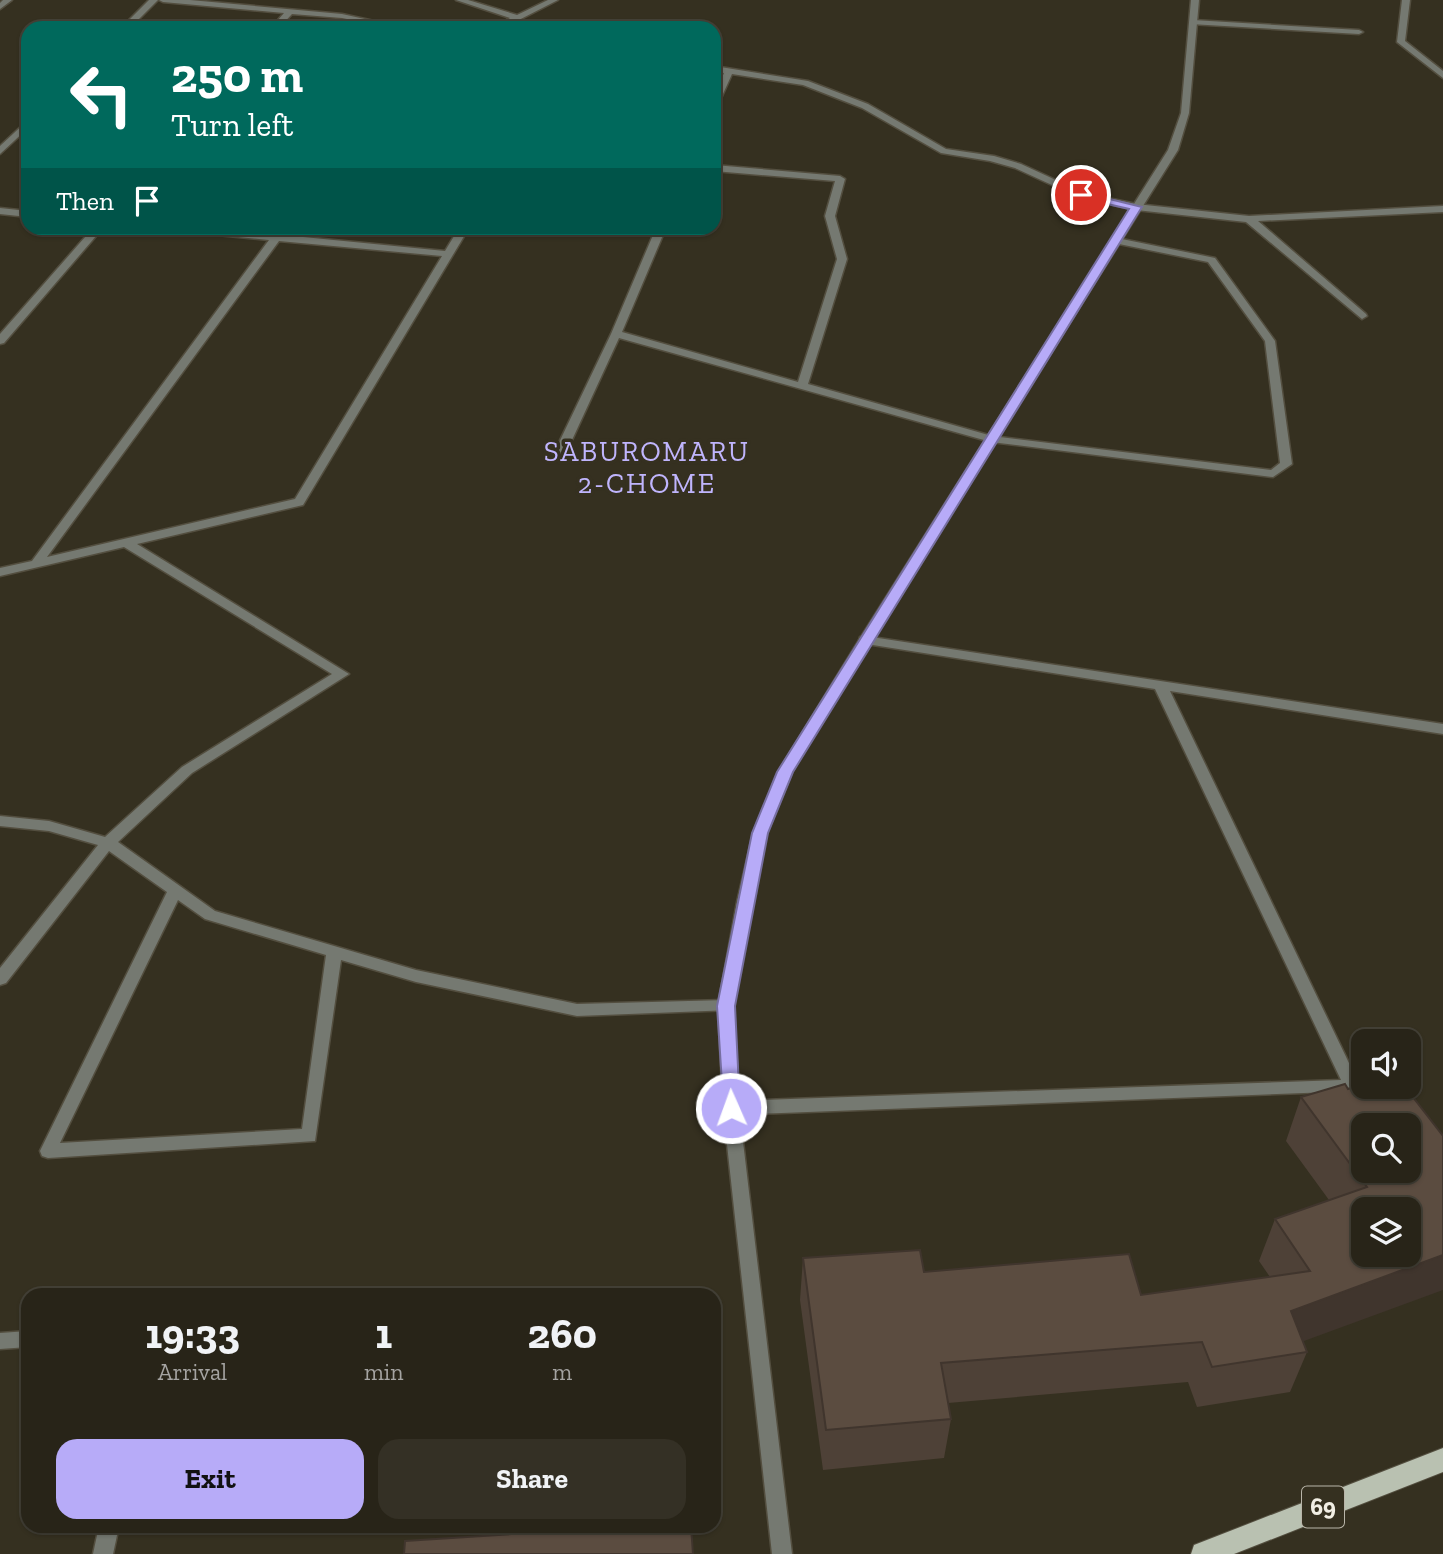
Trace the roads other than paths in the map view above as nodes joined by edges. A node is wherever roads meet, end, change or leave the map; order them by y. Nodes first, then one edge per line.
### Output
1 (8, 0) edge
2 (153, 0) edge
3 (163, 0) edge
4 (460, 0) edge
5 (554, 0) edge
6 (1195, 0) edge
7 (1406, 0) edge
8 (0, 7) edge
9 (290, 11) junction
10 (517, 18) junction
11 (132, 21) edge
12 (281, 21) edge
13 (367, 21) edge
14 (511, 21) edge
15 (1193, 22) junction
16 (1359, 32) dead end
17 (721, 70) edge
18 (729, 71) junction
19 (1443, 75) edge
20 (721, 89) edge
21 (21, 130) edge
22 (0, 151) edge
23 (721, 169) edge
24 (1136, 207) junction
25 (1443, 209) edge
26 (0, 211) edge
27 (21, 213) edge
28 (1250, 219) junction
29 (92, 235) edge
30 (278, 235) edge
31 (303, 235) edge
32 (460, 235) edge
33 (658, 235) edge
34 (1117, 241) junction
35 (448, 254) junction
36 (1362, 316) dead end
37 (616, 334) junction
38 (0, 341) edge
39 (802, 387) junction
40 (991, 439) junction
41 (560, 453) dead end
42 (127, 543) junction
43 (36, 564) junction
44 (0, 572) edge
45 (865, 639) junction
46 (1160, 685) junction
47 (1443, 729) edge
48 (0, 821) edge
49 (108, 844) junction
50 (175, 890) junction
51 (334, 953) junction
52 (0, 979) edge
53 (726, 1006) junction
54 (731, 1108) junction
55 (21, 1340) edge
56 (0, 1341) edge
57 (1443, 1460) edge
58 (108, 1533) edge
59 (103, 1554) edge
60 (782, 1554) edge
61 (1203, 1554) edge

1 - 8 street
2 - 11 street
3 - 9 street
4 - 10 street
5 - 10 street
6 - 15 street
7 - 19 street
9 - 12 street
9 - 13 street
10 - 14 street
15 - 16 street
15 - 24 street
17 - 18 street
18 - 20 street
18 - 24 street
21 - 22 street
23 - 39 street
24 - 28 street
24 - 34 street
25 - 28 street
26 - 27 street
28 - 36 street
29 - 38 street
30 - 43 street
31 - 35 street
32 - 35 street
33 - 37 street
34 - 40 street
34 - 40 street
35 - 42 street
37 - 39 street
37 - 41 street
39 - 40 street
40 - 45 street
42 - 43 street
42 - 49 street
43 - 44 street
45 - 46 street
45 - 53 street
46 - 47 street
46 - 54 street
48 - 49 street
49 - 50 street
49 - 52 street
50 - 51 street
50 - 51 street
51 - 53 street
53 - 54 street
54 - 60 street
55 - 56 street
57 - 61 main road, 69
58 - 59 street

